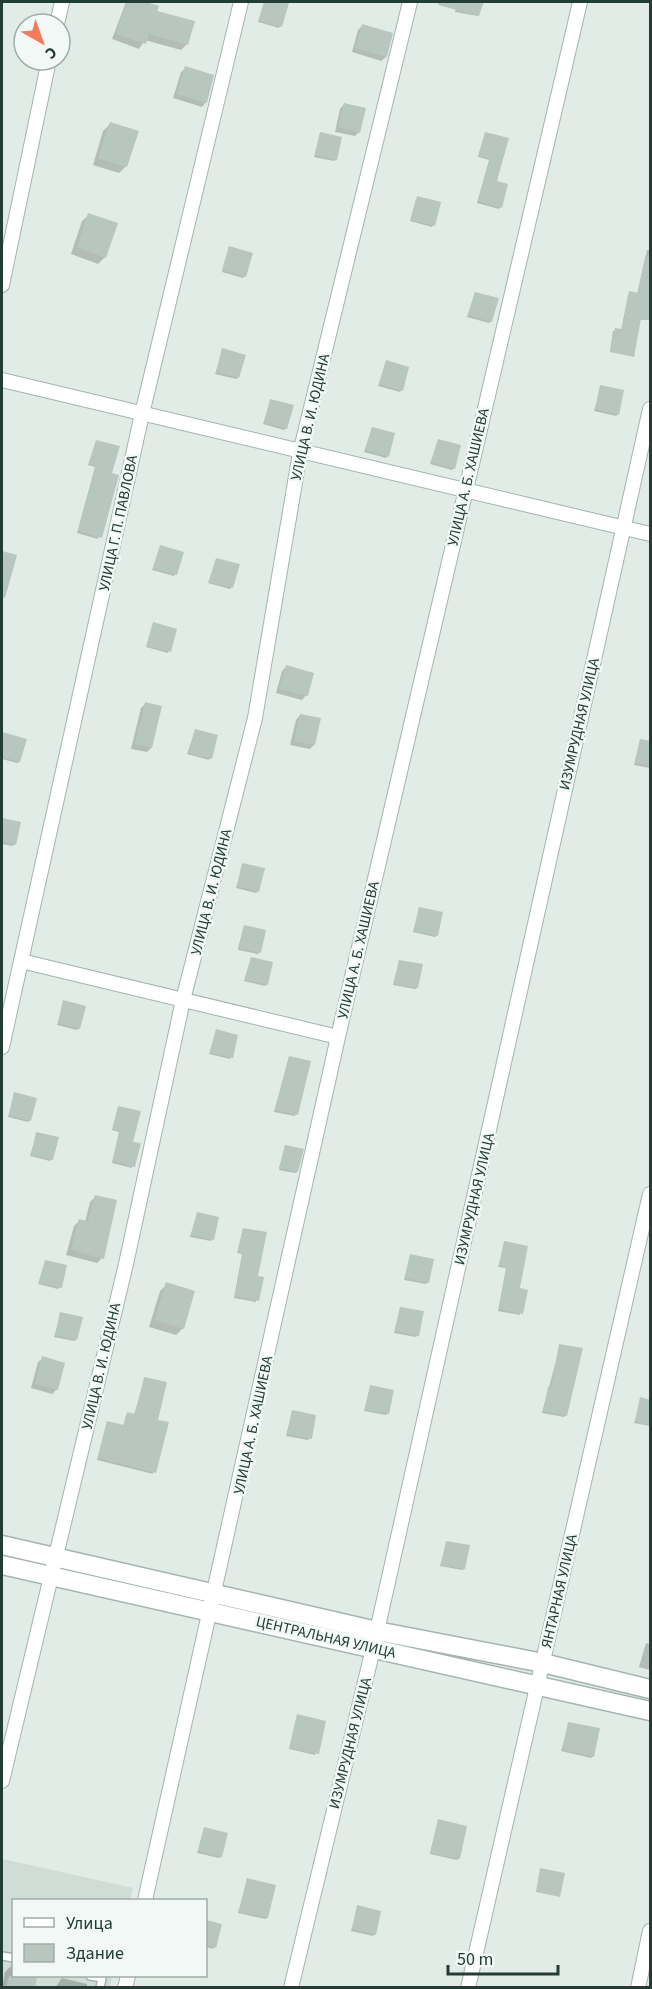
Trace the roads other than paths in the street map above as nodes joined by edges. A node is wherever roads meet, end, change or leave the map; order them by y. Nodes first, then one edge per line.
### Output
1 (241, 2) edge
2 (410, 2) edge
3 (580, 2) edge
4 (46, 72) edge
5 (2, 285) edge
6 (2, 380) edge
7 (651, 409) edge
8 (142, 414) junction
9 (300, 453) junction
10 (466, 488) junction
11 (623, 527) junction
12 (651, 534) edge
13 (21, 961) junction
14 (183, 1000) junction
15 (338, 1037) junction
16 (2, 1047) edge
17 (651, 1194) edge
18 (2, 1545) edge
19 (55, 1557) junction
20 (2, 1564) edge
21 (51, 1576) junction
22 (214, 1602) junction
23 (377, 1631) junction
24 (373, 1649) junction
25 (543, 1663) junction
26 (537, 1683) junction
27 (651, 1689) edge
28 (651, 1711) edge
29 (2, 1781) edge
30 (145, 1899) edge
31 (651, 1931) edge
32 (96, 1977) edge
33 (100, 1988) edge
34 (291, 1988) edge
35 (468, 1988) edge
36 (638, 1988) edge

1 - 8 street, УЛИЦА Г. П. ПАВЛОВА
2 - 9 street, УЛИЦА В. И. ЮДИНА
3 - 10 street, УЛИЦА А. Б. ХАШИЕВА
4 - 5 street
6 - 8 street
7 - 11 street, ИЗУМРУДНАЯ УЛИЦА
8 - 9 street
8 - 13 street, УЛИЦА Г. П. ПАВЛОВА
9 - 10 street
9 - 14 street, УЛИЦА В. И. ЮДИНА
10 - 11 street
10 - 15 street, УЛИЦА А. Б. ХАШИЕВА
11 - 12 street
11 - 23 street, ИЗУМРУДНАЯ УЛИЦА
13 - 14 street
13 - 16 street, УЛИЦА Г. П. ПАВЛОВА
14 - 15 street
14 - 19 street, УЛИЦА В. И. ЮДИНА
15 - 22 street, УЛИЦА А. Б. ХАШИЕВА
17 - 25 street, ЯНТАРНАЯ УЛИЦА
18 - 19 street
19 - 21 street, УЛИЦА В. И. ЮДИНА
19 - 22 street
20 - 21 street, ЦЕНТРАЛЬНАЯ УЛИЦА
21 - 22 street, ЦЕНТРАЛЬНАЯ УЛИЦА
21 - 29 street, УЛИЦА В. И. ЮДИНА
22 - 23 street
22 - 24 street, ЦЕНТРАЛЬНАЯ УЛИЦА
22 - 30 street, УЛИЦА А. Б. ХАШИЕВА
23 - 24 street, ИЗУМРУДНАЯ УЛИЦА
23 - 25 street
24 - 26 street, ЦЕНТРАЛЬНАЯ УЛИЦА
24 - 34 street, ИЗУМРУДНАЯ УЛИЦА
25 - 26 street, ЯНТАРНАЯ УЛИЦА
25 - 27 street
26 - 28 street, ЦЕНТРАЛЬНАЯ УЛИЦА
26 - 35 street, ЯНТАРНАЯ УЛИЦА
31 - 36 street
32 - 33 lane

